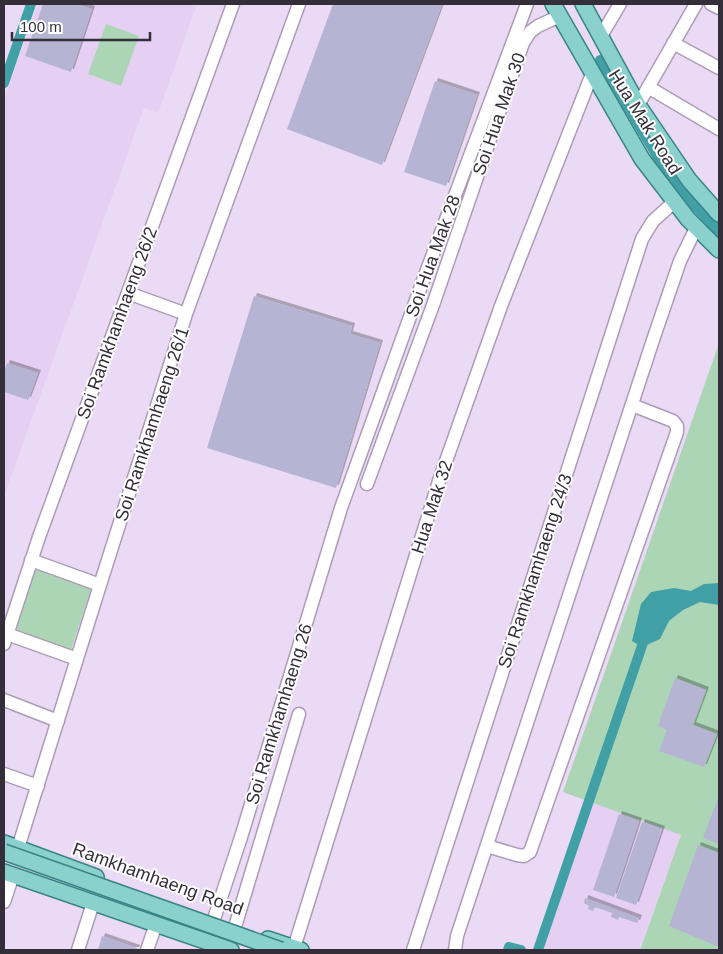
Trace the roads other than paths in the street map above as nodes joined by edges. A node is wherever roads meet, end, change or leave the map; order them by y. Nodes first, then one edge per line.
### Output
1 (233, 4) edge
2 (299, 4) edge
3 (527, 4) edge
4 (584, 4) edge
5 (620, 4) edge
6 (711, 4) edge
7 (691, 5) edge
8 (719, 8) edge
9 (557, 10) edge
10 (601, 36) junction
11 (673, 43) junction
12 (719, 68) edge
13 (592, 74) junction
14 (648, 87) junction
15 (638, 104) junction
16 (719, 129) edge
17 (674, 202) junction
18 (718, 209) edge
19 (696, 228) junction
20 (719, 250) edge
21 (128, 293) junction
22 (186, 314) junction
23 (632, 405) junction
24 (367, 484) dead end
25 (341, 508) joint
26 (31, 560) junction
27 (100, 585) junction
28 (5, 639) edge
29 (77, 659) junction
30 (4, 700) edge
31 (299, 714) dead end
32 (58, 721) junction
33 (4, 774) edge
34 (38, 786) junction
35 (487, 846) junction
36 (9, 848) edge
37 (4, 862) edge
38 (8, 873) edge
39 (131, 890) junction
40 (4, 902) edge
41 (94, 903) junction
42 (124, 913) junction
43 (214, 920) junction
44 (156, 924) junction
45 (235, 927) junction
46 (206, 942) junction
47 (292, 949) edge
48 (78, 950) edge
49 (147, 950) edge
50 (229, 950) edge
51 (254, 950) edge
52 (413, 950) edge
53 (454, 950) edge

1 - 21 street, Soi Ramkhamhaeng 26/2
2 - 22 street, Soi Ramkhamhaeng 26/1
3 - 25 street, Soi Hua Mak 28
4 - 10 main road, Hua Mak Road
5 - 10 street
6 - 8 street
7 - 11 street
9 - 13 main road, Hua Mak Road
9 - 24 street, Soi Hua Mak 30
10 - 15 main road, Hua Mak Road
11 - 12 street
11 - 14 street
13 - 17 main road, Hua Mak Road
13 - 47 street, Hua Mak 32
14 - 15 street
14 - 16 street
15 - 18 main road, Hua Mak Road
17 - 19 main road, Hua Mak Road
17 - 52 street, Soi Ramkhamhaeng 24/3
19 - 20 main road, Hua Mak Road
19 - 23 street
21 - 22 street
21 - 26 street, Soi Ramkhamhaeng 26/2
22 - 27 street, Soi Ramkhamhaeng 26/1
23 - 35 street
23 - 35 street
25 - 43 street, Soi Ramkhamhaeng 26
26 - 27 street
26 - 28 street, Soi Ramkhamhaeng 26/2
27 - 29 street, Soi Ramkhamhaeng 26/1
28 - 29 street
29 - 32 street, Soi Ramkhamhaeng 26/1
30 - 32 street
31 - 45 street
32 - 34 street, Soi Ramkhamhaeng 26/1
33 - 34 street
34 - 36 street, Soi Ramkhamhaeng 26/1
35 - 53 street
36 - 39 main road, Ramkhamhaeng Road
36 - 47 main road, Ramkhamhaeng Road, bridge
37 - 51 main road, Ramkhamhaeng Road
38 - 40 street
38 - 41 main road
39 - 42 main road
39 - 43 main road, Ramkhamhaeng Road
41 - 42 main road
41 - 48 street
42 - 44 main road
43 - 45 main road, Ramkhamhaeng Road
43 - 46 main road
44 - 46 main road
44 - 49 street
45 - 47 main road, Ramkhamhaeng Road
45 - 50 main road
46 - 50 main road

